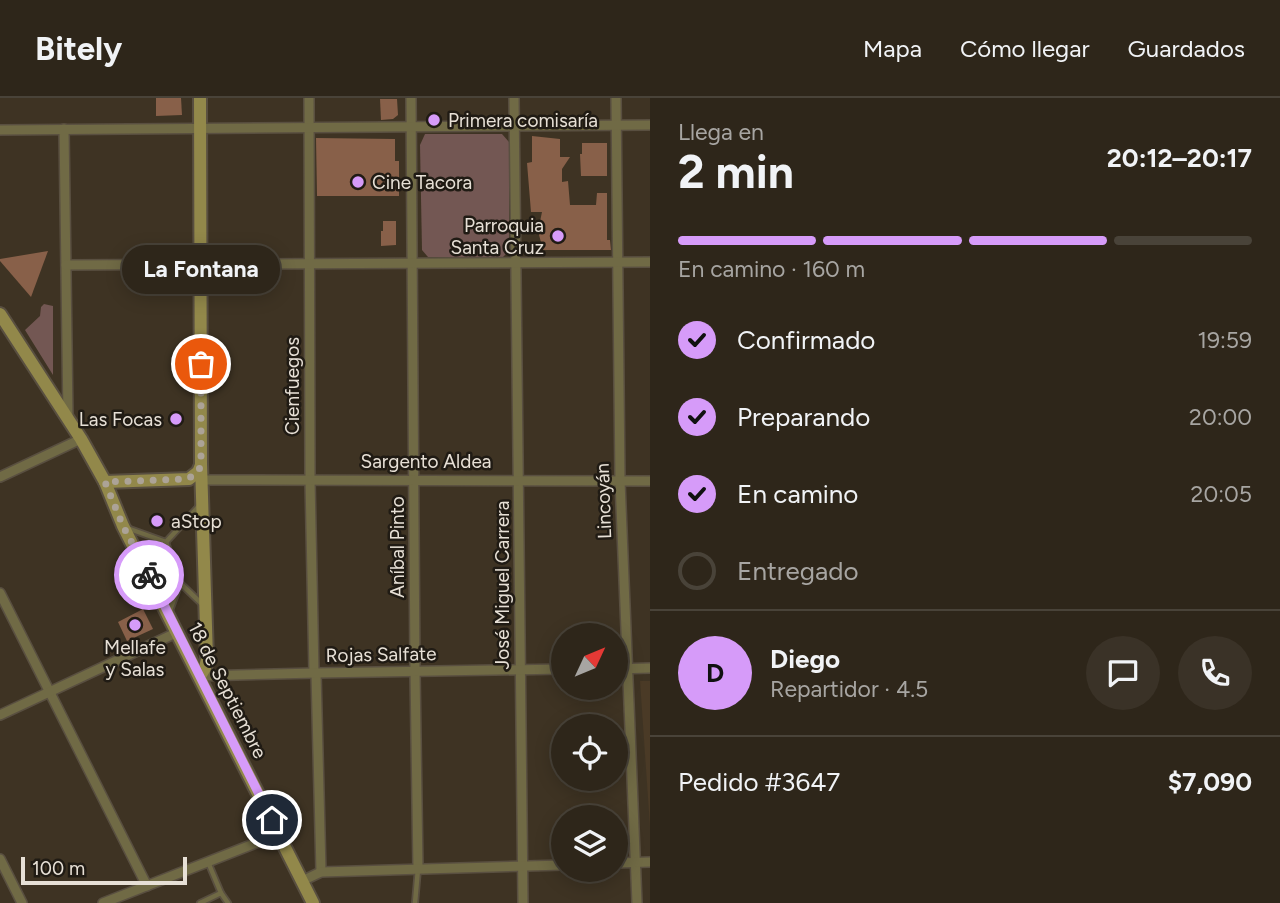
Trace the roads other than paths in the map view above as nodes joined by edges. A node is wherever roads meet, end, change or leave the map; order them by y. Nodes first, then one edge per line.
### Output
1 (200, 98) edge
2 (309, 98) edge
3 (411, 98) edge
4 (514, 98) edge
5 (616, 98) edge
6 (650, 125) edge
7 (616, 126) junction
8 (411, 127) junction
9 (514, 127) junction
10 (309, 128) junction
11 (64, 129) junction
12 (200, 129) junction
13 (0, 130) edge
14 (617, 262) junction
15 (650, 262) edge
16 (412, 263) junction
17 (516, 263) junction
18 (309, 264) junction
19 (66, 265) junction
20 (201, 265) junction
21 (0, 314) edge
22 (68, 418) junction
23 (80, 439) junction
24 (201, 464) junction
25 (0, 477) edge
26 (202, 480) junction
27 (310, 480) junction
28 (414, 480) junction
29 (519, 481) junction
30 (620, 481) junction
31 (650, 481) edge
32 (105, 482) junction
33 (202, 502) junction
34 (123, 526) junction
35 (166, 542) junction
36 (180, 583) junction
37 (0, 593) edge
38 (206, 607) junction
39 (169, 614) junction
40 (621, 623) edge
41 (178, 632) junction
42 (628, 668) edge
43 (650, 668) edge
44 (551, 669) edge
45 (520, 670) junction
46 (415, 672) junction
47 (315, 673) junction
48 (200, 676) junction
49 (50, 692) junction
50 (623, 700) edge
51 (0, 715) edge
52 (279, 834) junction
53 (0, 859) edge
54 (208, 862) junction
55 (628, 862) edge
56 (635, 862) junction
57 (650, 862) edge
58 (551, 865) edge
59 (523, 866) junction
60 (418, 869) junction
61 (321, 872) junction
62 (302, 881) junction
63 (147, 886) junction
64 (221, 893) junction
65 (22, 903) edge
66 (103, 903) edge
67 (200, 903) edge
68 (228, 903) edge
69 (313, 903) edge
70 (415, 903) edge
71 (523, 903) edge
72 (637, 903) edge

1 - 12 main road
2 - 10 street, Cienfuegos
3 - 8 street, Aníbal Pinto
4 - 9 street, José Miguel Carrera
5 - 7 street, Lincoyán
6 - 7 street
7 - 9 street
7 - 14 street, Lincoyán
8 - 9 street
8 - 10 street
8 - 16 street, Aníbal Pinto
9 - 17 street, José Miguel Carrera
10 - 12 street
10 - 18 street, Cienfuegos
11 - 12 street
11 - 13 street
11 - 19 street
12 - 20 main road
14 - 15 street
14 - 17 street
14 - 30 street, Lincoyán
16 - 17 street
16 - 18 street
16 - 28 street, Aníbal Pinto
17 - 29 street, José Miguel Carrera
18 - 20 street
18 - 27 street, Cienfuegos
19 - 20 street
19 - 22 street
20 - 24 main road
21 - 22 main road, 18 de Septiembre
22 - 23 main road, 18 de Septiembre
23 - 25 street
23 - 32 main road, 18 de Septiembre
24 - 26 main road
24 - 32 main road
26 - 27 street, Sargento Aldea
26 - 33 main road
27 - 28 street, Sargento Aldea
27 - 47 street, Cienfuegos
28 - 29 street, Sargento Aldea
28 - 46 street, Aníbal Pinto
29 - 30 street, Sargento Aldea
29 - 45 street, José Miguel Carrera
30 - 31 street, Sargento Aldea
30 - 40 street, Lincoyán
32 - 34 main road, 18 de Septiembre
33 - 35 lane
33 - 38 main road
34 - 35 lane
34 - 39 main road, 18 de Septiembre
35 - 36 lane
36 - 38 lane
36 - 39 lane
37 - 49 street
38 - 48 main road
39 - 41 main road, 18 de Septiembre
41 - 48 main road, 18 de Septiembre
41 - 49 street
42 - 43 street
44 - 45 street, Rojas Salfate
45 - 46 street, Rojas Salfate
45 - 59 street, José Miguel Carrera
46 - 47 street, Rojas Salfate
46 - 60 street, Aníbal Pinto
47 - 48 street, Rojas Salfate
47 - 61 street, Cienfuegos
48 - 52 main road, 18 de Septiembre
49 - 51 street
49 - 63 street
50 - 56 street, Lincoyán
52 - 54 street
52 - 62 main road, 18 de Septiembre
53 - 65 street
54 - 63 street
54 - 64 lane
55 - 56 street
56 - 57 street
56 - 72 street, Lincoyán
58 - 59 street
59 - 60 street
59 - 71 street, José Miguel Carrera
60 - 61 street
60 - 70 lane
61 - 62 street
62 - 69 main road, 18 de Septiembre
63 - 66 street
64 - 67 lane
64 - 68 lane

